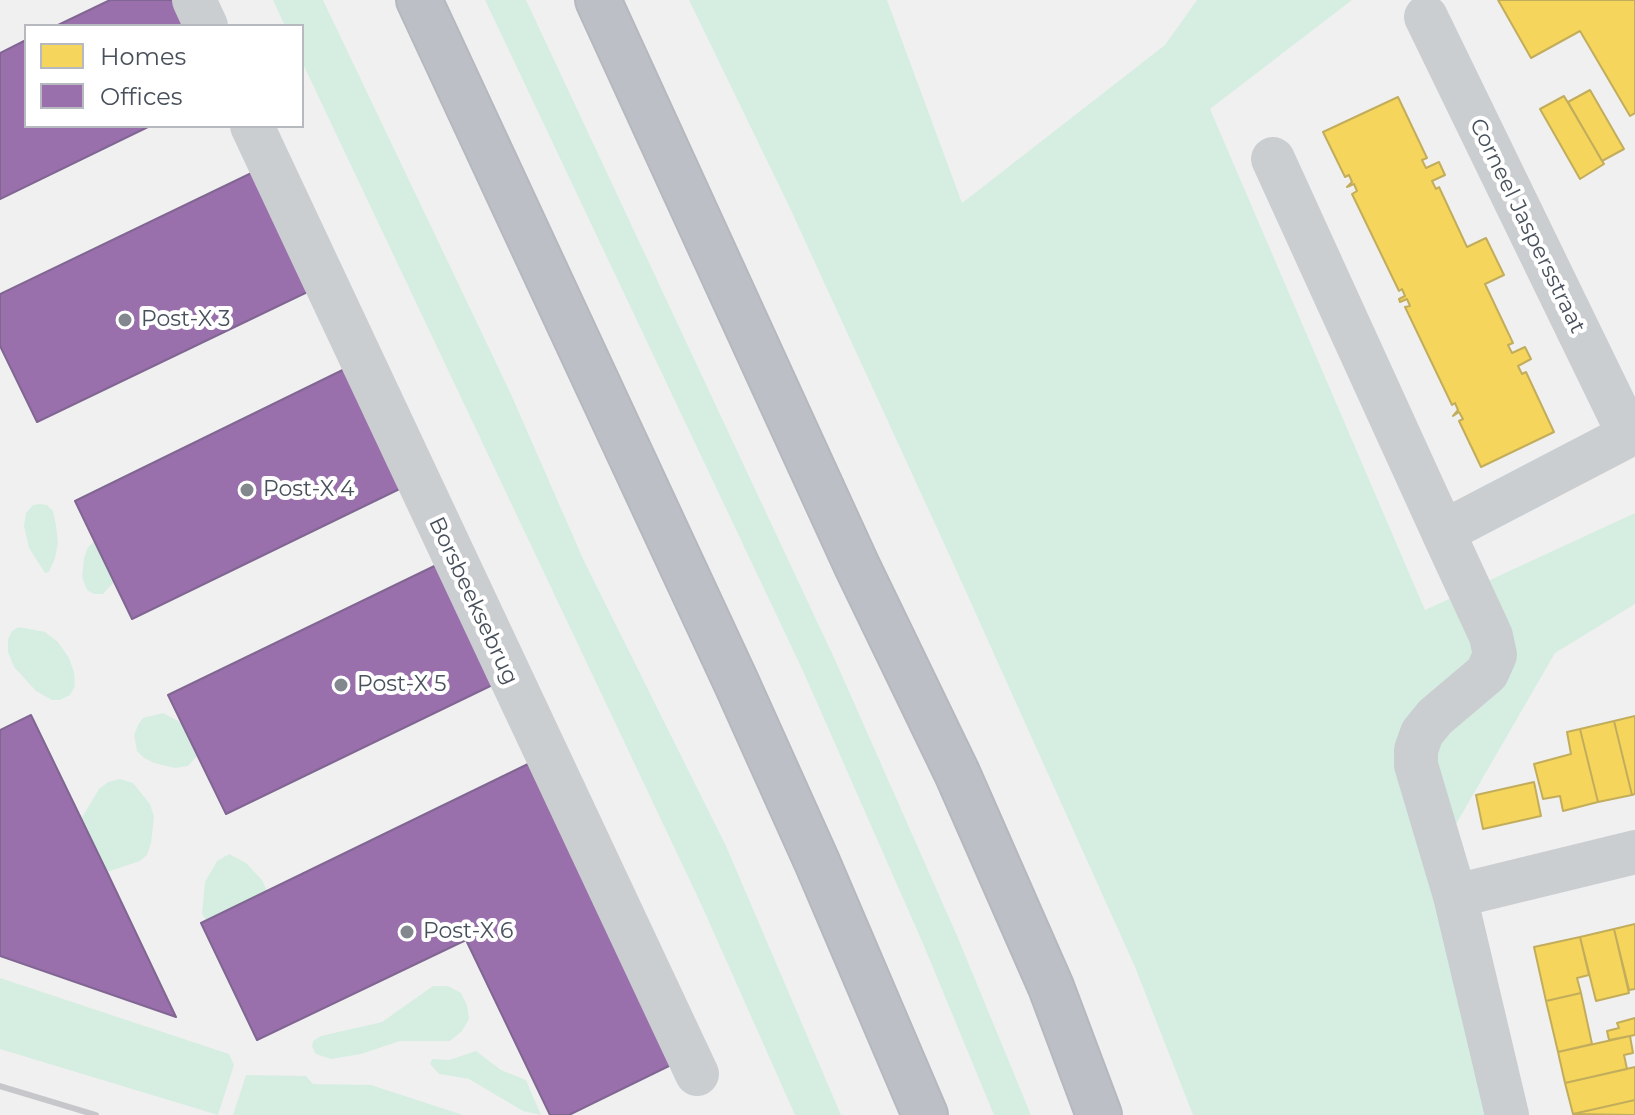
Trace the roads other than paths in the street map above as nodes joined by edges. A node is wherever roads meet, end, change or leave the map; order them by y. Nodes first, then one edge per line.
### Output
1 (194, 0) edge
2 (419, 0) edge
3 (598, 0) edge
4 (1426, 17) dead end
5 (205, 24) edge
6 (253, 128) edge
7 (1273, 159) dead end
8 (1632, 434) edge
9 (1443, 532) junction
10 (1635, 852) edge
11 (1455, 896) junction
12 (697, 1074) dead end
13 (925, 1115) edge
14 (1099, 1115) edge
15 (1507, 1115) edge

1 - 5 street
2 - 13 highway
3 - 14 highway
4 - 8 street, Corneel Jaspersstraat
6 - 12 street, Borsbeeksebrug
7 - 9 street
8 - 9 street, Corneel Jaspersstraat
9 - 11 street
10 - 11 street
11 - 15 street

